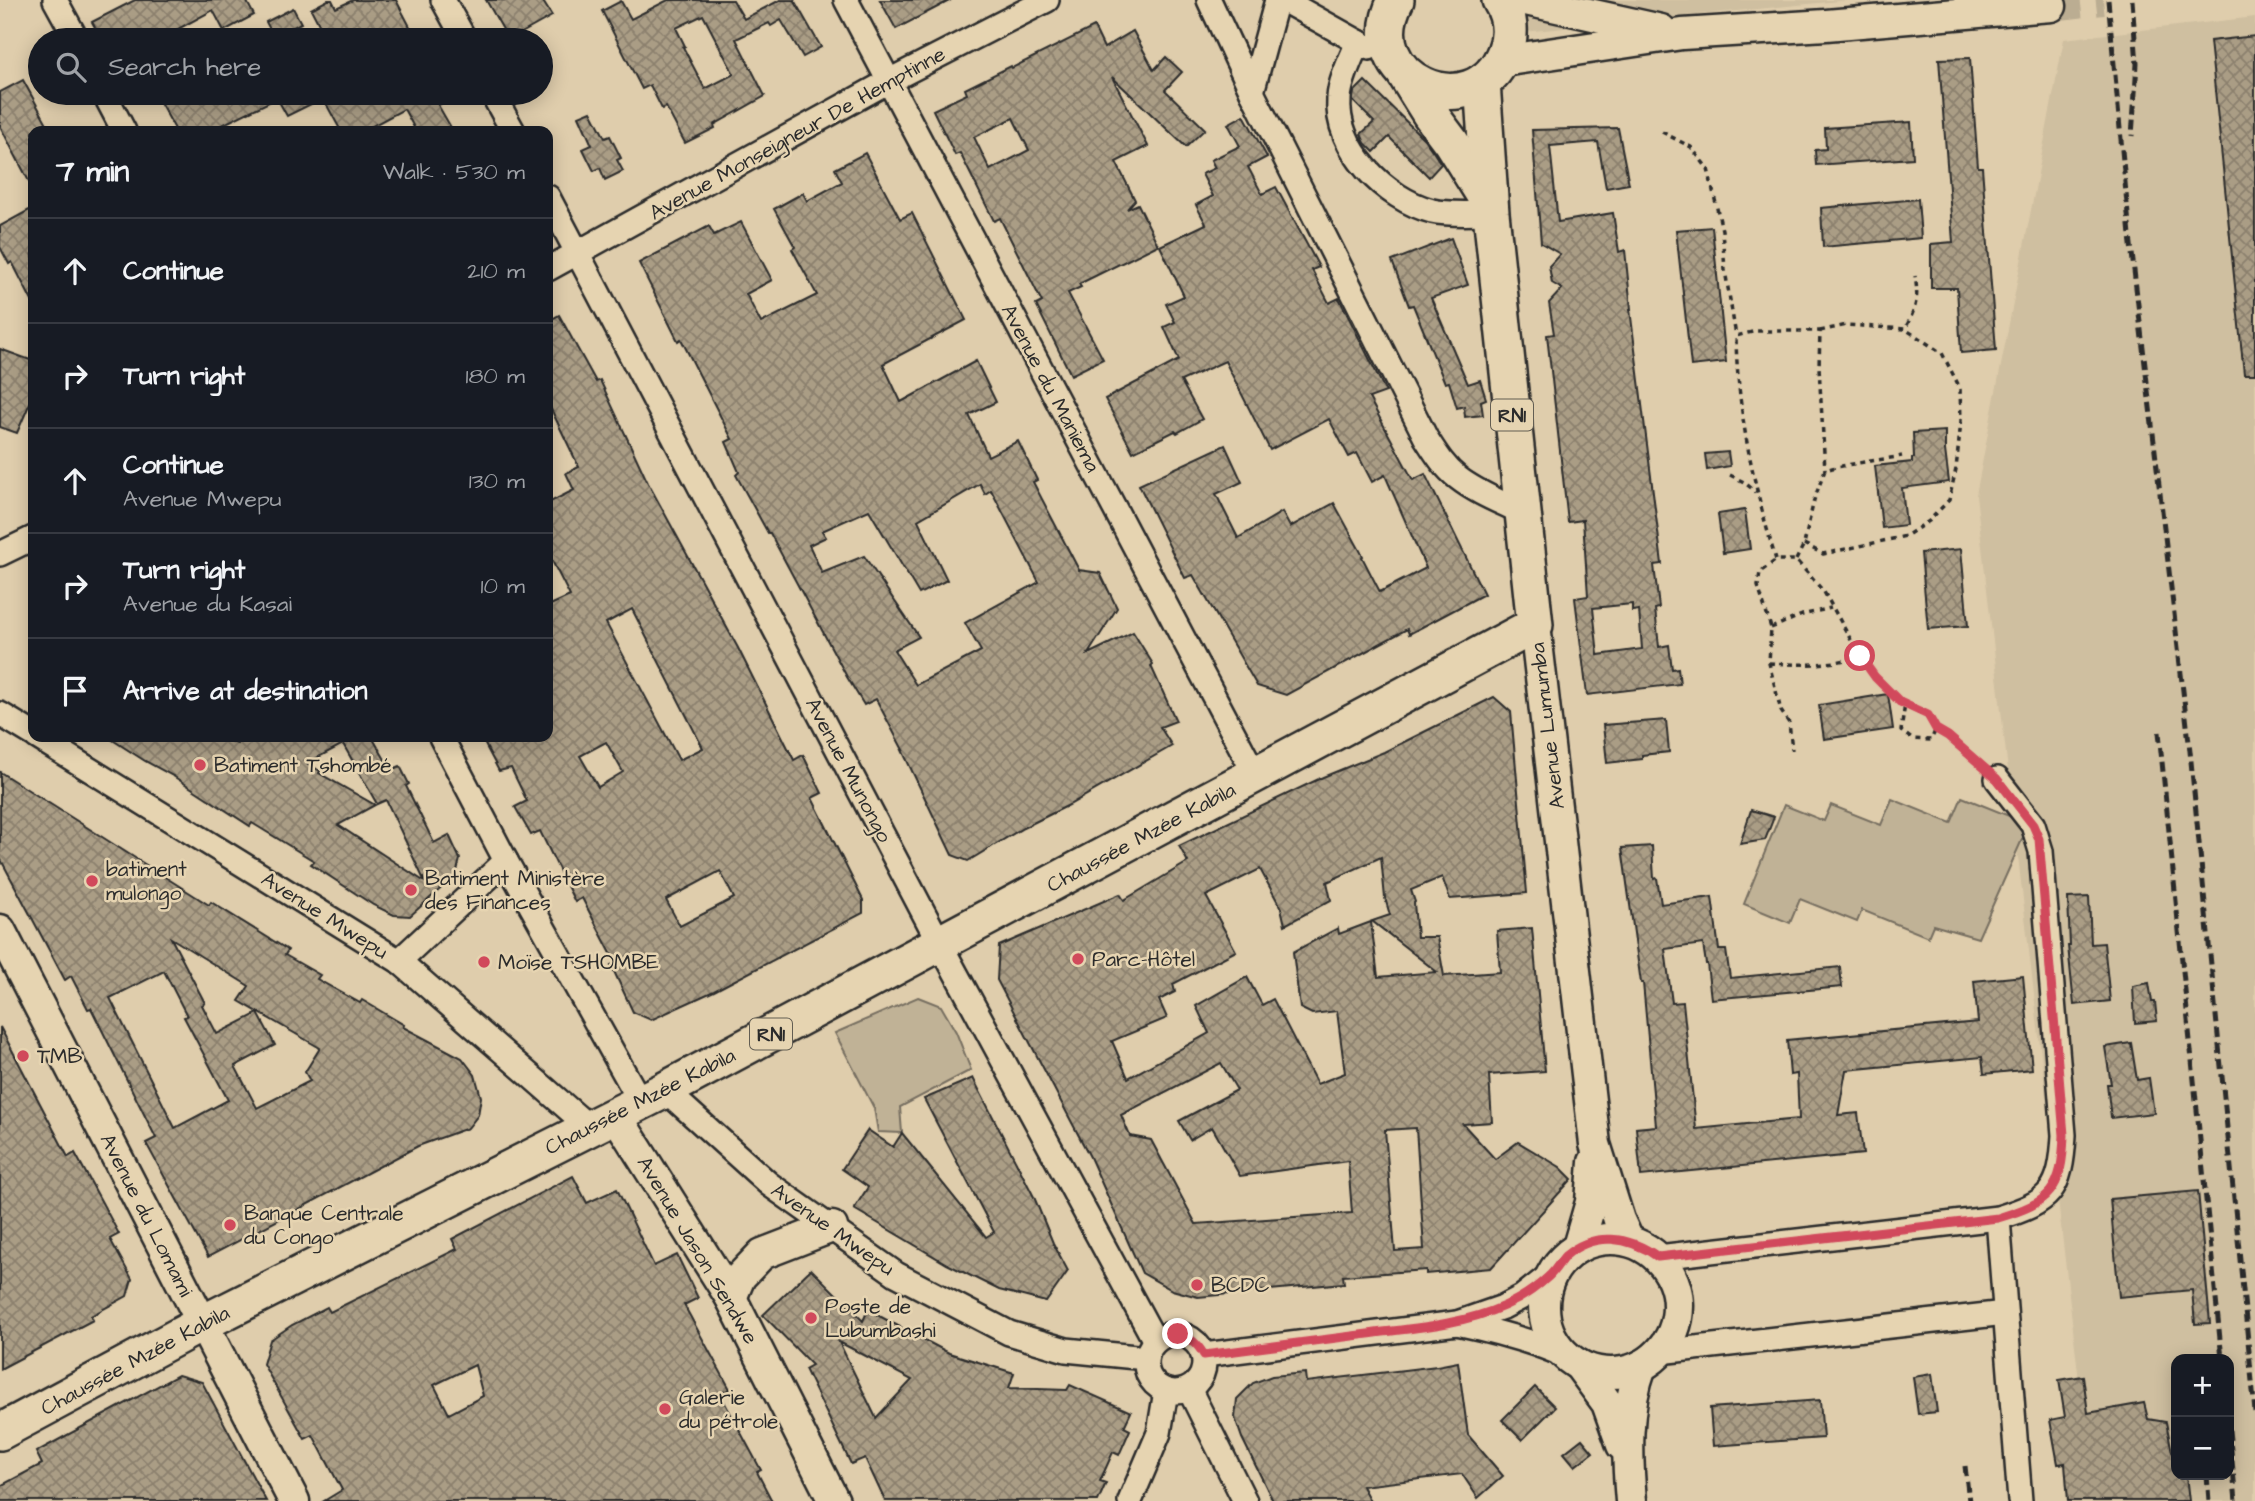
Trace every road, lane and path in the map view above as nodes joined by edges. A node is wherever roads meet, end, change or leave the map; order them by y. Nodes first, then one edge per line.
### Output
1 (55, 0) edge
2 (443, 0) edge
3 (846, 0) edge
4 (1047, 0) edge
5 (1209, 0) edge
6 (1277, 0) edge
7 (1283, 0) edge
8 (1396, 0) edge
9 (1500, 0) edge
10 (1527, 0) edge
11 (1569, 5) edge
12 (2051, 6) dead end
13 (70, 28) edge
14 (458, 28) edge
15 (1682, 34) junction
16 (1358, 42) junction
17 (1400, 67) junction
18 (1492, 71) junction
19 (889, 81) junction
20 (1252, 92) junction
21 (110, 105) edge
22 (499, 105) edge
23 (121, 126) edge
24 (510, 126) edge
25 (1662, 132) dead end
26 (553, 206) edge
27 (1491, 210) junction
28 (578, 253) junction
29 (553, 266) edge
30 (1915, 276) dead end
31 (1905, 329) junction
32 (1820, 331) junction
33 (1736, 336) junction
34 (1902, 456) dead end
35 (1825, 470) junction
36 (1730, 475) dead end
37 (1757, 493) junction
38 (1523, 513) junction
39 (28, 540) edge
40 (1804, 544) junction
41 (0, 554) edge
42 (1776, 559) junction
43 (1796, 560) junction
44 (1833, 608) junction
45 (1535, 625) junction
46 (1771, 628) junction
47 (1860, 656) junction
48 (1769, 663) junction
49 (1905, 704) junction
50 (0, 714) edge
51 (1936, 729) junction
52 (28, 732) edge
53 (45, 742) edge
54 (444, 742) edge
55 (1792, 750) dead end
56 (1256, 776) junction
57 (1997, 779) joint
58 (506, 861) junction
59 (0, 930) edge
60 (940, 944) junction
61 (399, 961) junction
62 (627, 1108) junction
63 (1595, 1144) junction
64 (1998, 1218) junction
65 (832, 1227) junction
66 (1628, 1240) junction
67 (1578, 1247) junction
68 (1658, 1257) junction
69 (1551, 1275) junction
70 (731, 1298) junction
71 (2005, 1313) junction
72 (1457, 1322) junction
73 (202, 1323) junction
74 (1150, 1350) junction
75 (1204, 1355) junction
76 (1650, 1359) junction
77 (1574, 1361) junction
78 (1189, 1388) junction
79 (1166, 1391) junction
80 (0, 1432) edge
81 (1627, 1459) junction
82 (294, 1501) edge
83 (834, 1501) edge
84 (1130, 1501) edge
85 (1245, 1501) edge
86 (1631, 1501) edge
87 (2020, 1501) edge

1 - 13 street
2 - 14 street
3 - 19 street, Avenue du Maniema
4 - 19 street, Avenue Monseigneur De Hemptinne
5 - 20 street
6 - 20 street
7 - 16 street
8 - 17 highway, Avenue Lumumba / RN1
9 - 18 highway, Avenue Lumumba / RN1
10 - 11 main road
11 - 15 main road
12 - 15 main road
15 - 18 main road
16 - 17 street
16 - 27 street
17 - 18 highway
17 - 27 highway, Avenue Lumumba / RN1
18 - 27 highway, Avenue Lumumba / RN1
19 - 28 street, Avenue Monseigneur De Hemptinne
19 - 56 street, Avenue du Maniema
20 - 38 street
21 - 23 street
22 - 24 street
25 - 33 path
26 - 28 street, Avenue Munongo
27 - 38 highway, Avenue Lumumba / RN1
28 - 29 street, Avenue Monseigneur De Hemptinne
28 - 60 street, Avenue Munongo
30 - 31 path
31 - 32 path
31 - 40 path
32 - 33 path
32 - 35 path
33 - 37 path
34 - 35 path
35 - 40 path
36 - 37 path
37 - 42 path
38 - 45 highway, Avenue Lumumba / RN1
39 - 41 street
40 - 43 path
42 - 43 path
42 - 46 path
43 - 44 path
44 - 46 path
44 - 47 path
45 - 56 highway, Chaussée Mzée Kabila / RN1
45 - 63 main road, Avenue Lumumba
46 - 48 path
47 - 48 path
47 - 49 path
48 - 55 path
49 - 51 path
49 - 51 path
50 - 52 street, Avenue Mwepu
51 - 57 path
53 - 61 street, Avenue Mwepu
54 - 58 street, Avenue Jason Sendwe
56 - 60 highway, Chaussée Mzée Kabila / RN1
57 - 64 street
58 - 61 street
58 - 62 street, Avenue Jason Sendwe
59 - 73 main road, Avenue du Lomami
60 - 62 highway, Chaussée Mzée Kabila / RN1
60 - 74 street, Avenue Munongo
61 - 62 street, Avenue Mwepu
62 - 65 street, Avenue Mwepu
62 - 70 main road, Avenue Jason Sendwe
62 - 73 highway, Chaussée Mzée Kabila / RN1
63 - 66 main road, Avenue Lumumba
63 - 67 main road
64 - 68 street
64 - 71 street
65 - 70 main road
65 - 74 street, Avenue Mwepu
66 - 67 main road
66 - 68 main road
67 - 69 main road
68 - 76 main road
69 - 72 street
69 - 77 main road
70 - 83 main road, Avenue Jason Sendwe
71 - 76 street
71 - 87 street
72 - 75 street
72 - 77 street
73 - 80 highway, Chaussée Mzée Kabila / RN1
73 - 82 main road, Avenue du Lomami
74 - 75 street
74 - 79 street
75 - 78 street
76 - 77 main road
76 - 81 main road
77 - 81 main road
78 - 79 street
78 - 85 street
79 - 84 street
81 - 86 main road

